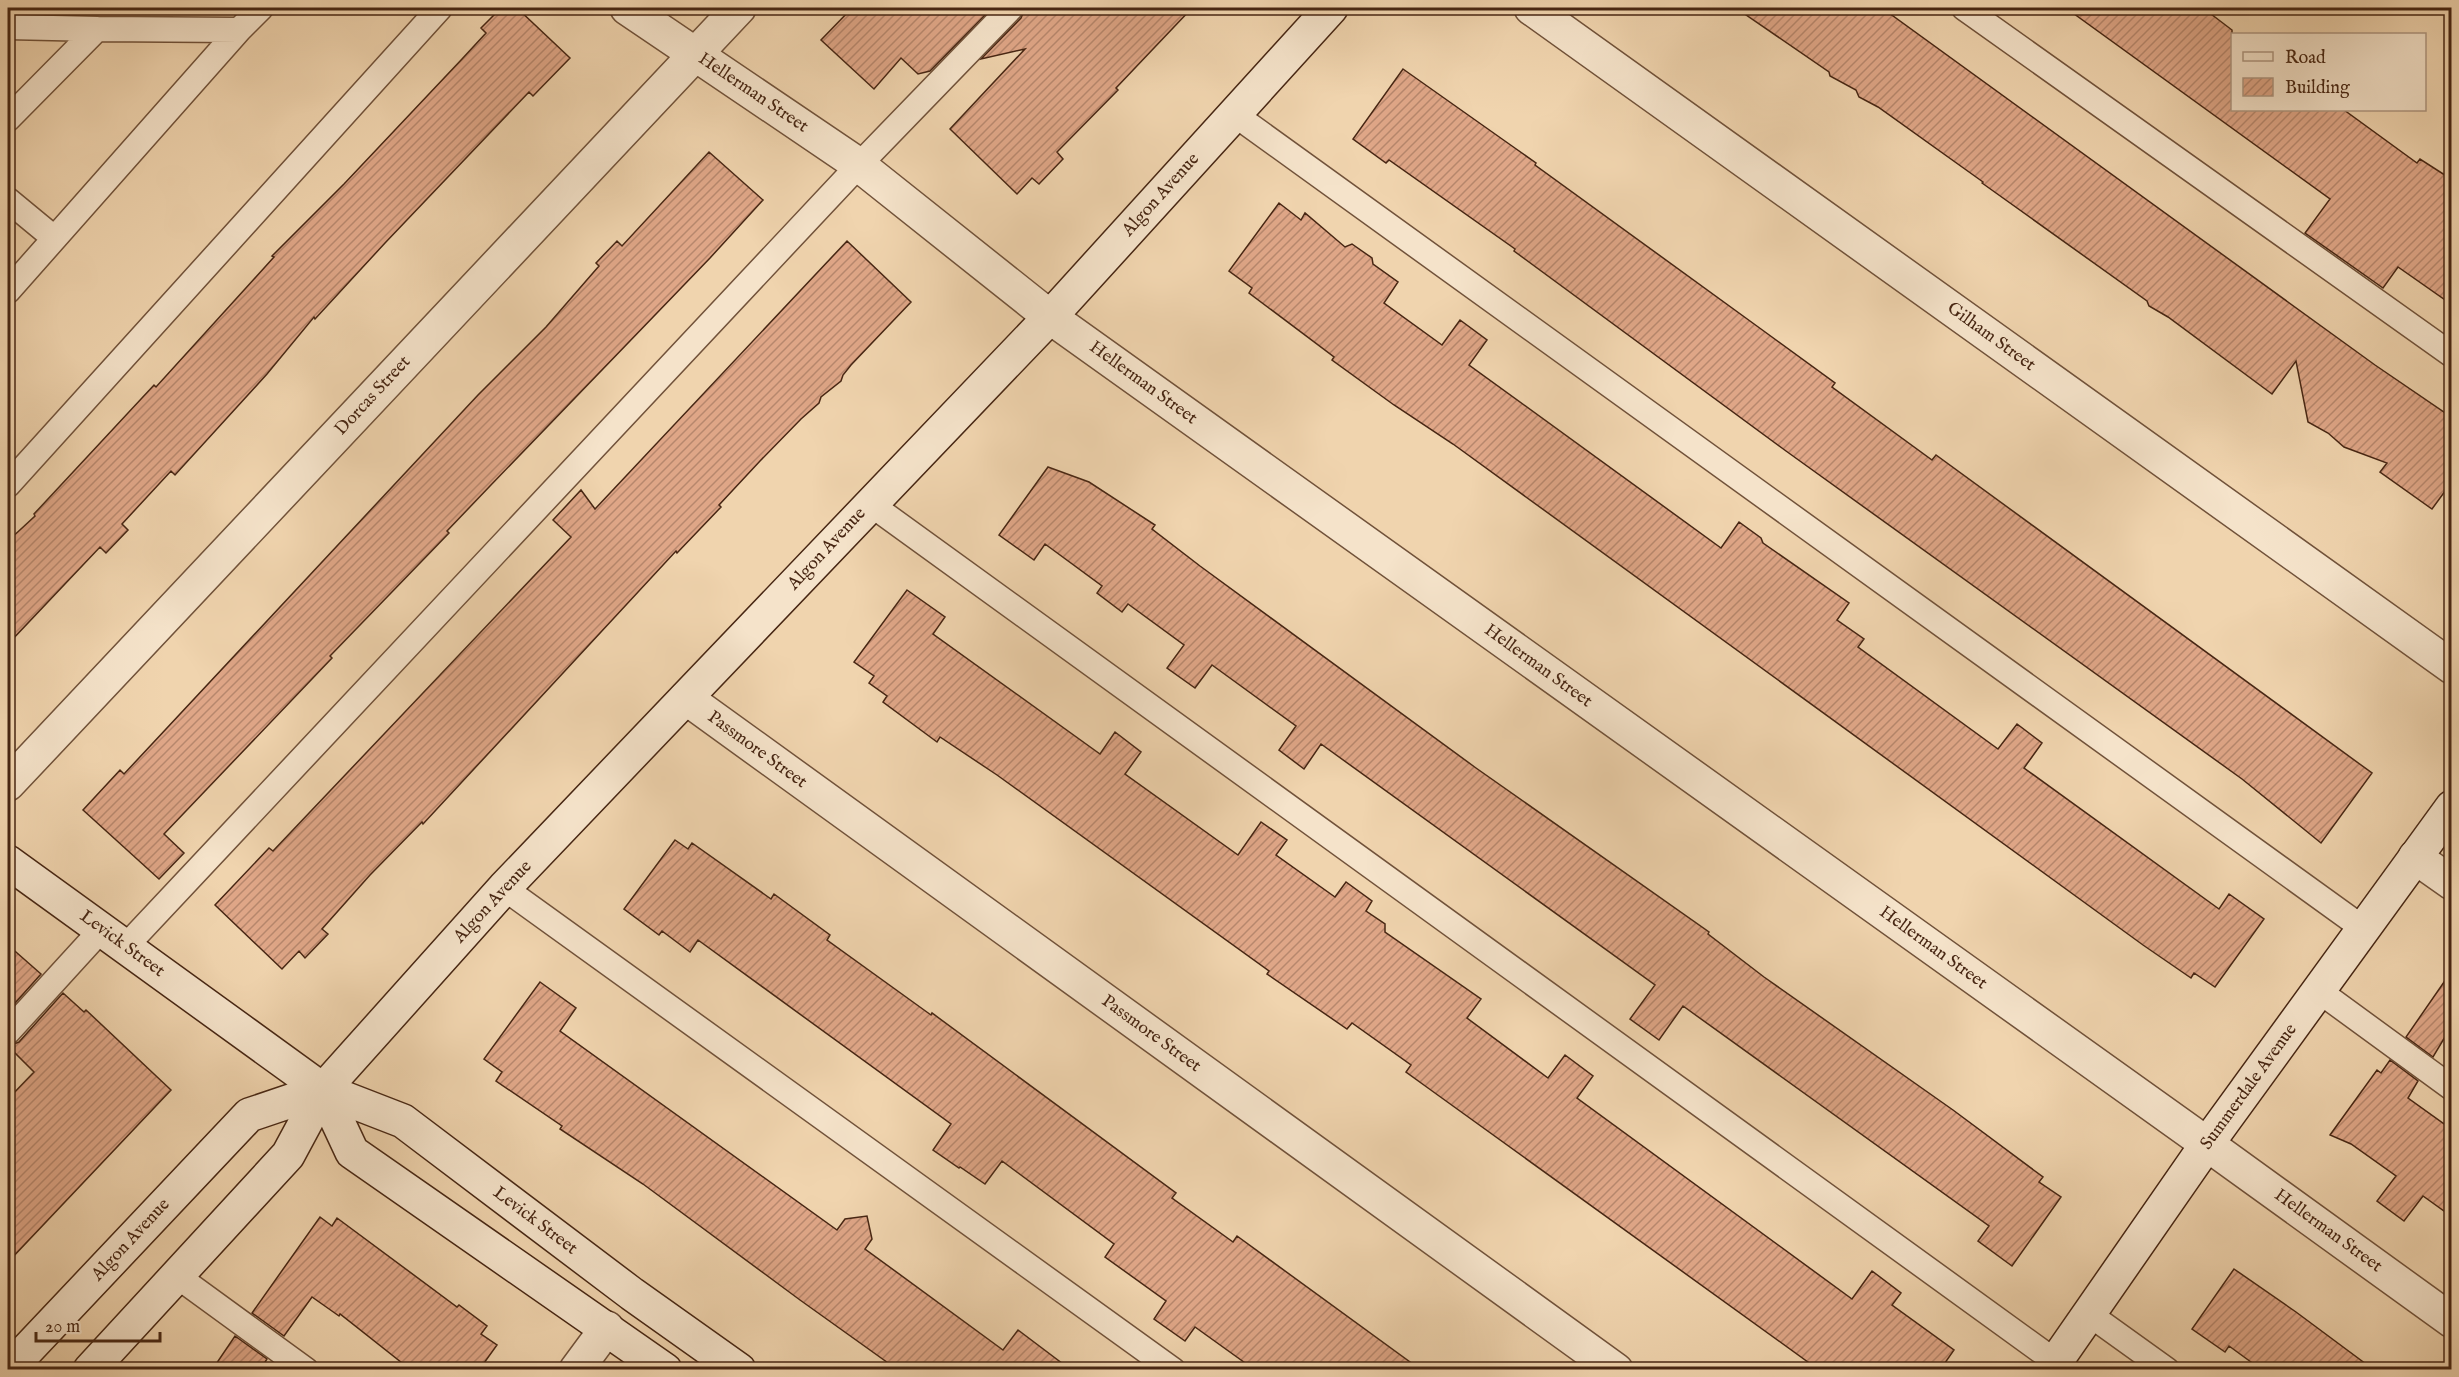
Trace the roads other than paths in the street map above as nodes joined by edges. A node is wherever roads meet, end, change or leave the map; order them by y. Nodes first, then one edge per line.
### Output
1 (261, 8) edge
2 (440, 8) edge
3 (627, 8) edge
4 (740, 8) edge
5 (1011, 8) edge
6 (1331, 8) edge
7 (1531, 8) edge
8 (1964, 8) edge
9 (8, 27) edge
10 (97, 29) junction
11 (239, 30) junction
12 (696, 54) junction
13 (1234, 114) junction
14 (8, 119) edge
15 (859, 165) junction
16 (8, 200) edge
17 (54, 238) junction
18 (8, 291) edge
19 (1050, 317) junction
20 (2451, 355) edge
21 (8, 485) edge
22 (869, 503) junction
23 (2451, 667) edge
24 (686, 698) junction
25 (8, 784) edge
26 (2451, 807) edge
27 (2415, 857) junction
28 (8, 862) edge
29 (2451, 884) edge
30 (504, 888) junction
31 (2364, 928) junction
32 (114, 937) junction
33 (2319, 991) junction
34 (8, 1032) edge
35 (2451, 1088) edge
36 (323, 1090) junction
37 (2207, 1144) junction
38 (177, 1276) junction
39 (2089, 1314) junction
40 (2451, 1321) edge
41 (607, 1328) junction
42 (2053, 1366) edge
43 (8, 1370) edge
44 (90, 1370) edge
45 (306, 1370) edge
46 (576, 1370) edge
47 (665, 1370) edge
48 (739, 1370) edge
49 (1173, 1370) edge
50 (1616, 1370) edge
51 (2167, 1370) edge

1 - 11 lane
2 - 21 lane
3 - 12 street, Hellerman Street
4 - 12 street, Dorcas Street
5 - 15 lane
6 - 13 street, Algon Avenue
7 - 23 street, Gilham Street
8 - 20 lane
9 - 10 lane
10 - 11 lane
10 - 14 lane
11 - 17 lane
12 - 15 street, Hellerman Street
12 - 25 street, Dorcas Street
13 - 19 street, Algon Avenue
13 - 31 lane
15 - 19 street, Hellerman Street
15 - 32 lane
16 - 17 lane
17 - 18 lane
19 - 22 street, Algon Avenue
19 - 37 street, Hellerman Street
22 - 24 street, Algon Avenue
22 - 42 lane
24 - 30 street, Algon Avenue
24 - 50 street, Passmore Street
26 - 27 street, Summerdale Avenue
27 - 29 street
27 - 31 street, Summerdale Avenue
28 - 32 street, Levick Street
30 - 36 street, Algon Avenue
30 - 49 lane
31 - 33 street, Summerdale Avenue
32 - 34 lane
32 - 36 street, Levick Street
33 - 35 lane
33 - 37 street, Summerdale Avenue
36 - 38 street, Algon Avenue
36 - 41 street, Levick Street
36 - 43 street, Algon Avenue
36 - 48 street, Levick Street
37 - 39 street, Summerdale Avenue
37 - 40 street, Hellerman Street
38 - 44 street, Algon Avenue
38 - 45 lane
39 - 42 street, Summerdale Avenue
39 - 51 lane
41 - 46 street
41 - 47 street, Levick Street

